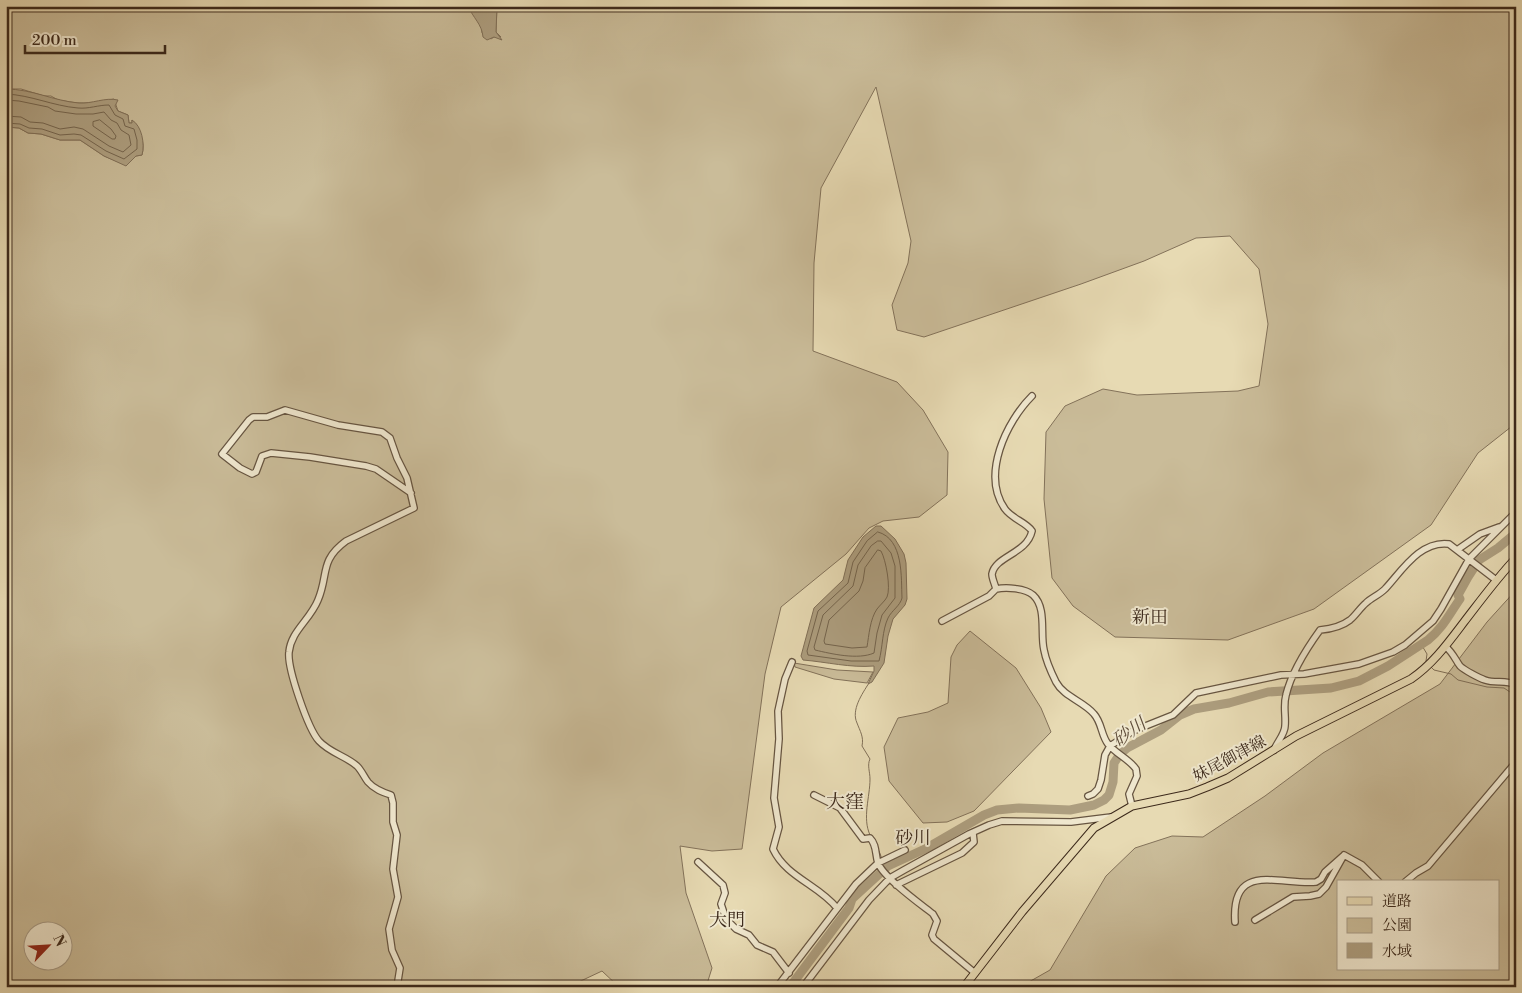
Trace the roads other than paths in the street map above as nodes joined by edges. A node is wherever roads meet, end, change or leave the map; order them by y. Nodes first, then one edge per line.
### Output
1 (1032, 396) dead end
2 (411, 493) junction
3 (1516, 512) edge
4 (1500, 527) junction
5 (1457, 550) junction
6 (1516, 558) edge
7 (1470, 560) junction
8 (1496, 580) junction
9 (996, 589) junction
10 (942, 621) dead end
11 (1446, 647) junction
12 (792, 662) dead end
13 (1296, 673) junction
14 (1516, 685) edge
15 (1111, 747) junction
16 (1274, 750) junction
17 (1516, 762) edge
18 (814, 794) dead end
19 (1088, 796) dead end
20 (1132, 806) junction
21 (1113, 816) junction
22 (972, 832) junction
23 (905, 850) dead end
24 (1344, 855) junction
25 (698, 862) dead end
26 (880, 862) junction
27 (889, 877) junction
28 (1377, 880) edge
29 (1407, 880) edge
30 (896, 885) junction
31 (837, 908) junction
32 (1255, 920) dead end
33 (1235, 922) dead end
34 (789, 973) junction
35 (975, 973) junction
36 (397, 987) edge
37 (777, 987) edge
38 (803, 987) edge
39 (964, 987) edge

1 - 9 street
2 - 2 street
2 - 36 street
3 - 4 street
4 - 5 street
4 - 7 street
5 - 7 street
5 - 13 street
6 - 8 main road, 妹尾御津線
7 - 8 street
7 - 13 street
8 - 11 main road, 妹尾御津線
9 - 10 street
9 - 15 street
11 - 14 street
11 - 16 main road, 妹尾御津線
12 - 31 street
13 - 15 street
13 - 16 street
15 - 19 street
15 - 20 street
16 - 20 main road, 妹尾御津線
17 - 29 street
18 - 26 street
20 - 21 main road, 妹尾御津線
21 - 22 street
21 - 35 main road, 妹尾御津線
22 - 27 street
22 - 30 street
23 - 26 street
24 - 28 street
24 - 32 street
24 - 33 street
25 - 34 street
26 - 27 street
26 - 31 street
27 - 30 street
27 - 38 street
30 - 35 street
31 - 34 street
34 - 37 street
35 - 39 main road, 妹尾御津線

